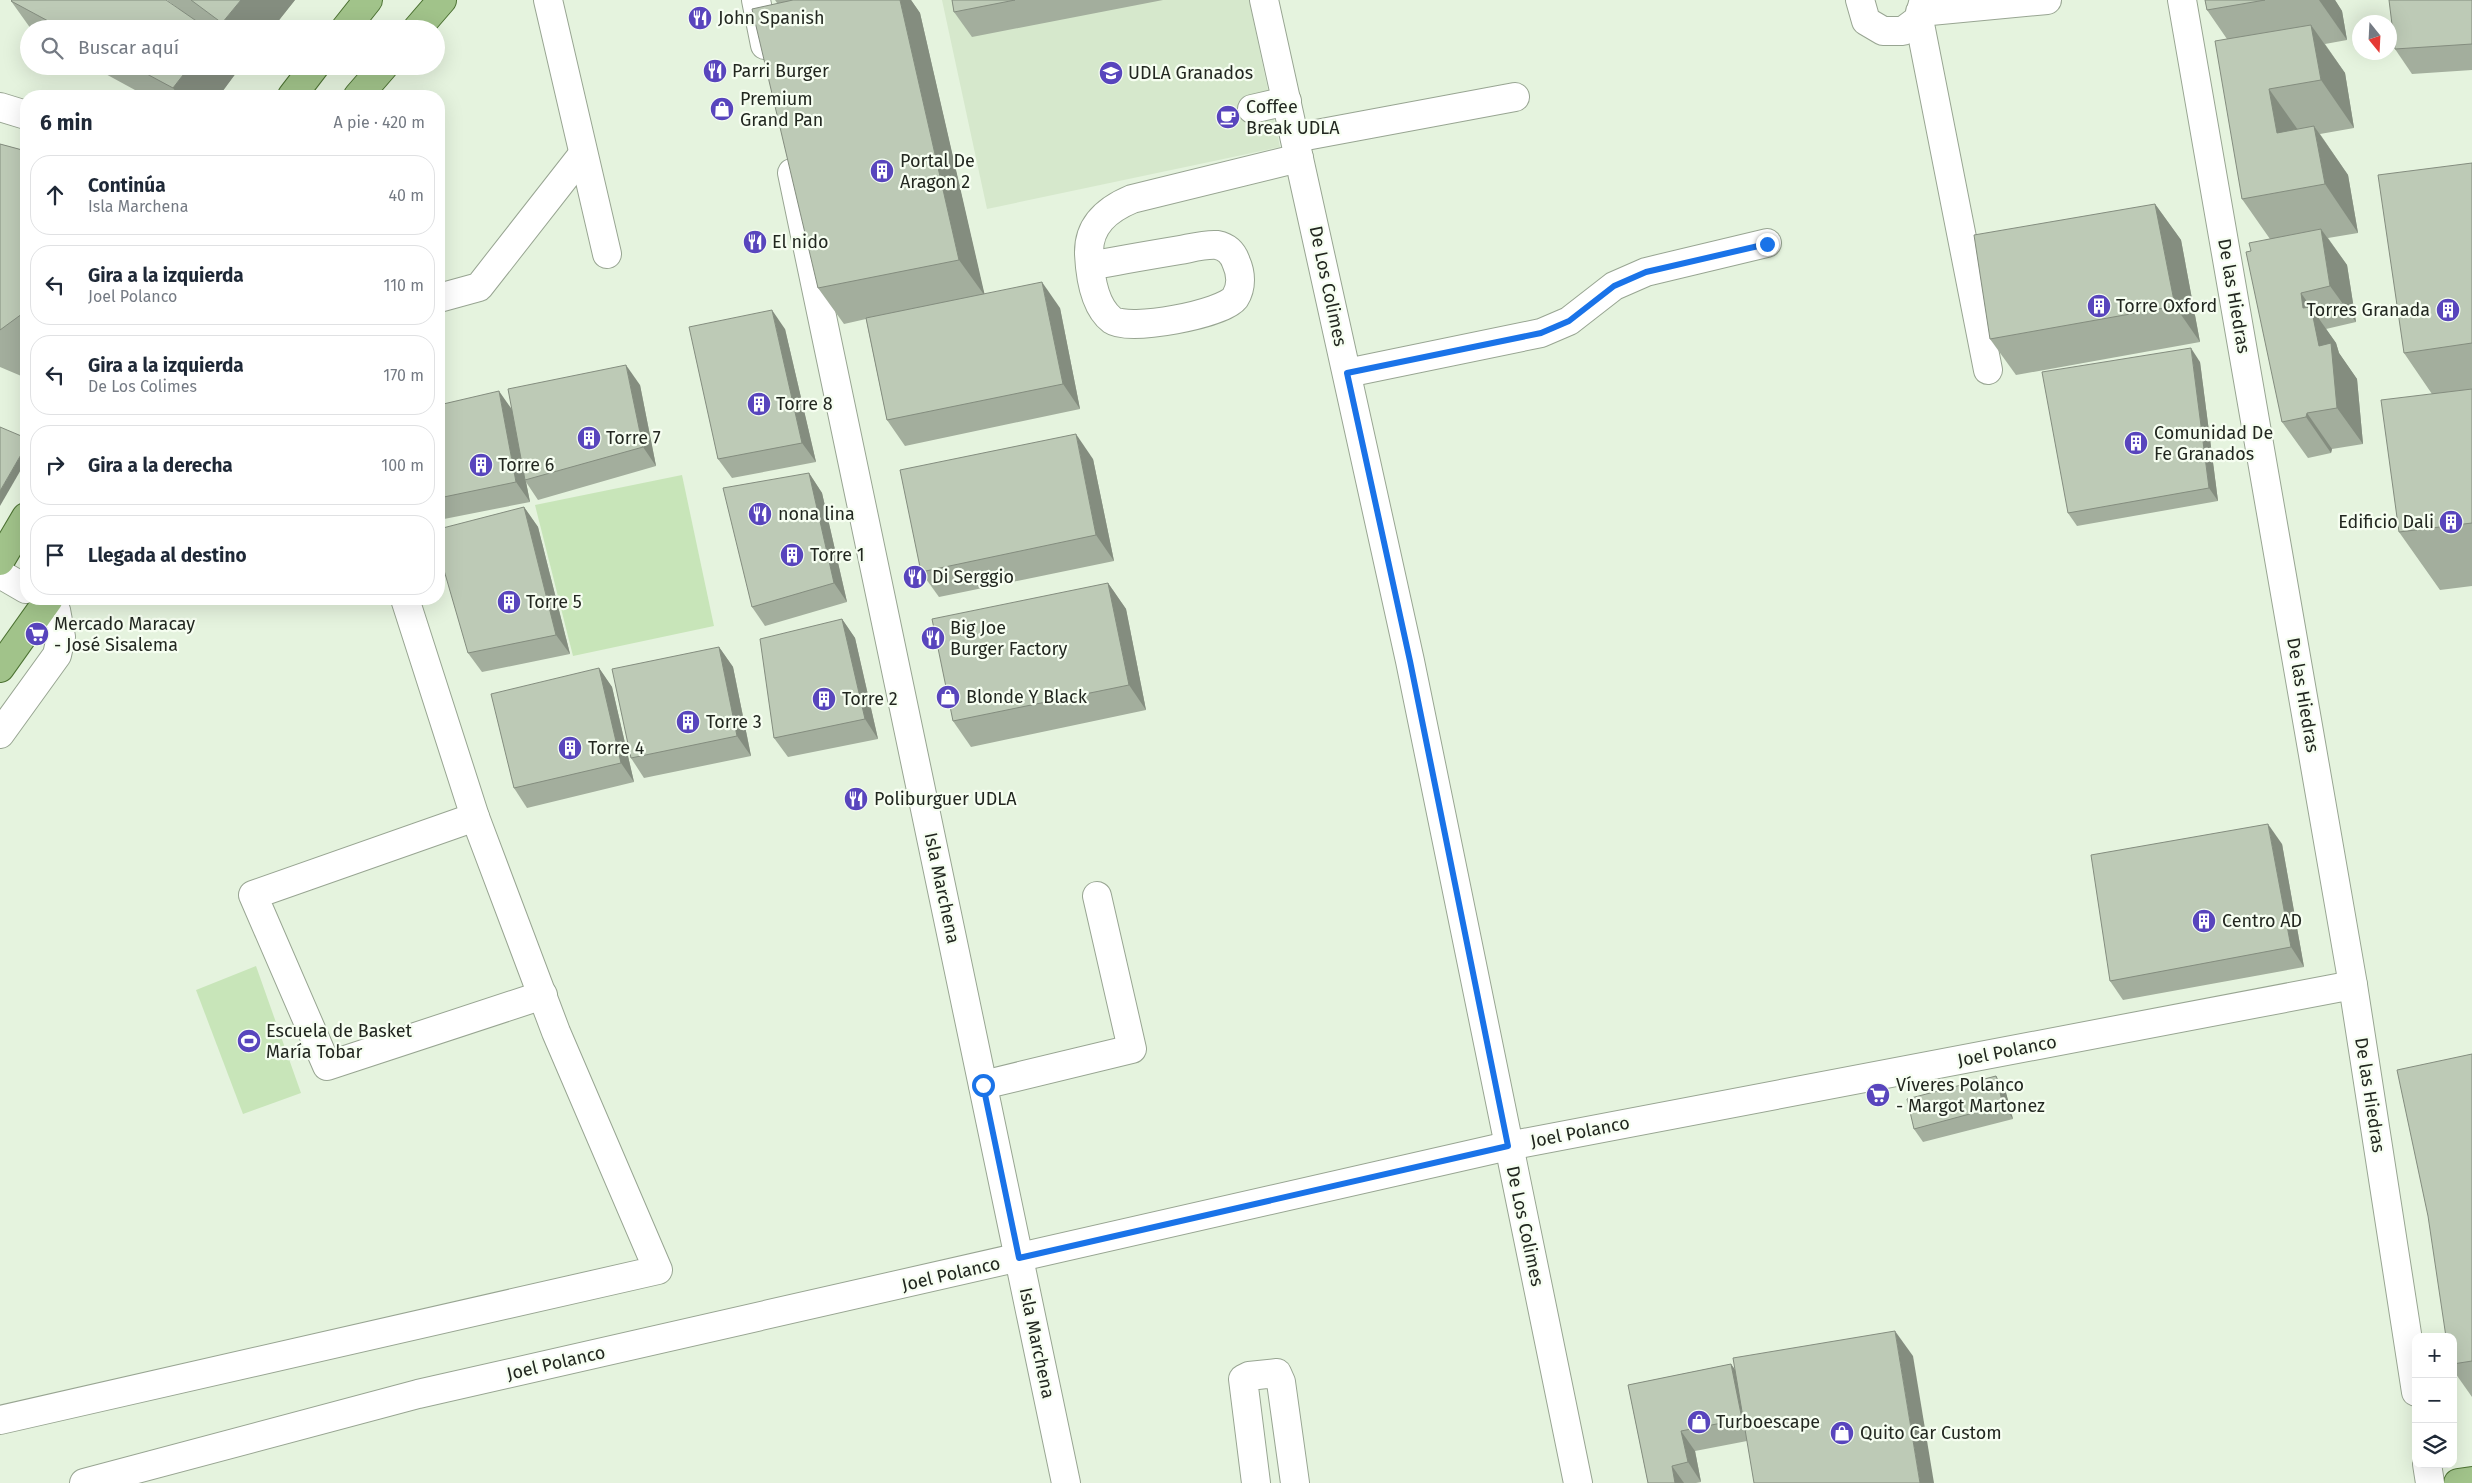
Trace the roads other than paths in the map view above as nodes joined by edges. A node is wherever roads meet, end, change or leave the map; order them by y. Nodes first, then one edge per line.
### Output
1 (368, 0) edge
2 (442, 0) edge
3 (548, 0) edge
4 (756, 0) edge
5 (1264, 0) edge
6 (1860, 0) edge
7 (2047, 0) edge
8 (2182, 0) edge
9 (1921, 10) edge
10 (352, 20) edge
11 (425, 20) edge
12 (770, 68) edge
13 (308, 75) edge
14 (376, 75) edge
15 (297, 90) edge
16 (363, 90) edge
17 (1515, 97) dead end
18 (1287, 101) junction
19 (0, 107) edge
20 (1252, 108) dead end
21 (20, 113) edge
22 (786, 146) edge
23 (1297, 148) junction
24 (583, 154) junction
25 (1767, 244) dead end
26 (607, 254) dead end
27 (1090, 266) junction
28 (445, 296) edge
29 (1988, 370) edge
30 (1347, 373) junction
31 (20, 527) edge
32 (0, 561) edge
33 (0, 574) edge
34 (20, 585) edge
35 (37, 605) edge
36 (51, 605) edge
37 (407, 605) edge
38 (0, 668) edge
39 (0, 734) edge
40 (476, 817) junction
41 (1097, 896) dead end
42 (2353, 985) junction
43 (543, 995) junction
44 (983, 1085) junction
45 (1508, 1146) junction
46 (1019, 1258) junction
47 (2414, 1378) edge
48 (0, 1420) edge
49 (2428, 1468) edge
50 (2472, 1481) edge
51 (84, 1483) edge
52 (1066, 1483) edge
53 (1256, 1483) edge
54 (1295, 1483) edge
55 (1578, 1483) edge
56 (2430, 1483) edge
57 (2458, 1483) edge

1 - 10 main road
2 - 11 main road
3 - 24 street
4 - 12 street
5 - 18 street, De Los Colimes
6 - 9 street
7 - 9 street
8 - 42 street, De las Hiedras
9 - 29 street
13 - 15 main road
14 - 16 main road
17 - 23 street
18 - 20 street
18 - 23 street, De Los Colimes
19 - 21 street
22 - 44 street, Isla Marchena
23 - 27 street
23 - 30 street, De Los Colimes
24 - 26 street
24 - 28 street
25 - 30 street
27 - 27 street
30 - 45 street, De Los Colimes
31 - 32 main road
33 - 34 street
35 - 38 main road
36 - 39 street
37 - 40 street
40 - 43 street
40 - 43 street
41 - 44 street
42 - 45 street, Joel Polanco
42 - 47 street, De las Hiedras
43 - 48 street
44 - 46 street, Isla Marchena
45 - 46 street, Joel Polanco
45 - 55 street, De Los Colimes
46 - 51 street, Joel Polanco
46 - 52 street, Isla Marchena
49 - 56 street
50 - 57 main road
53 - 54 street

